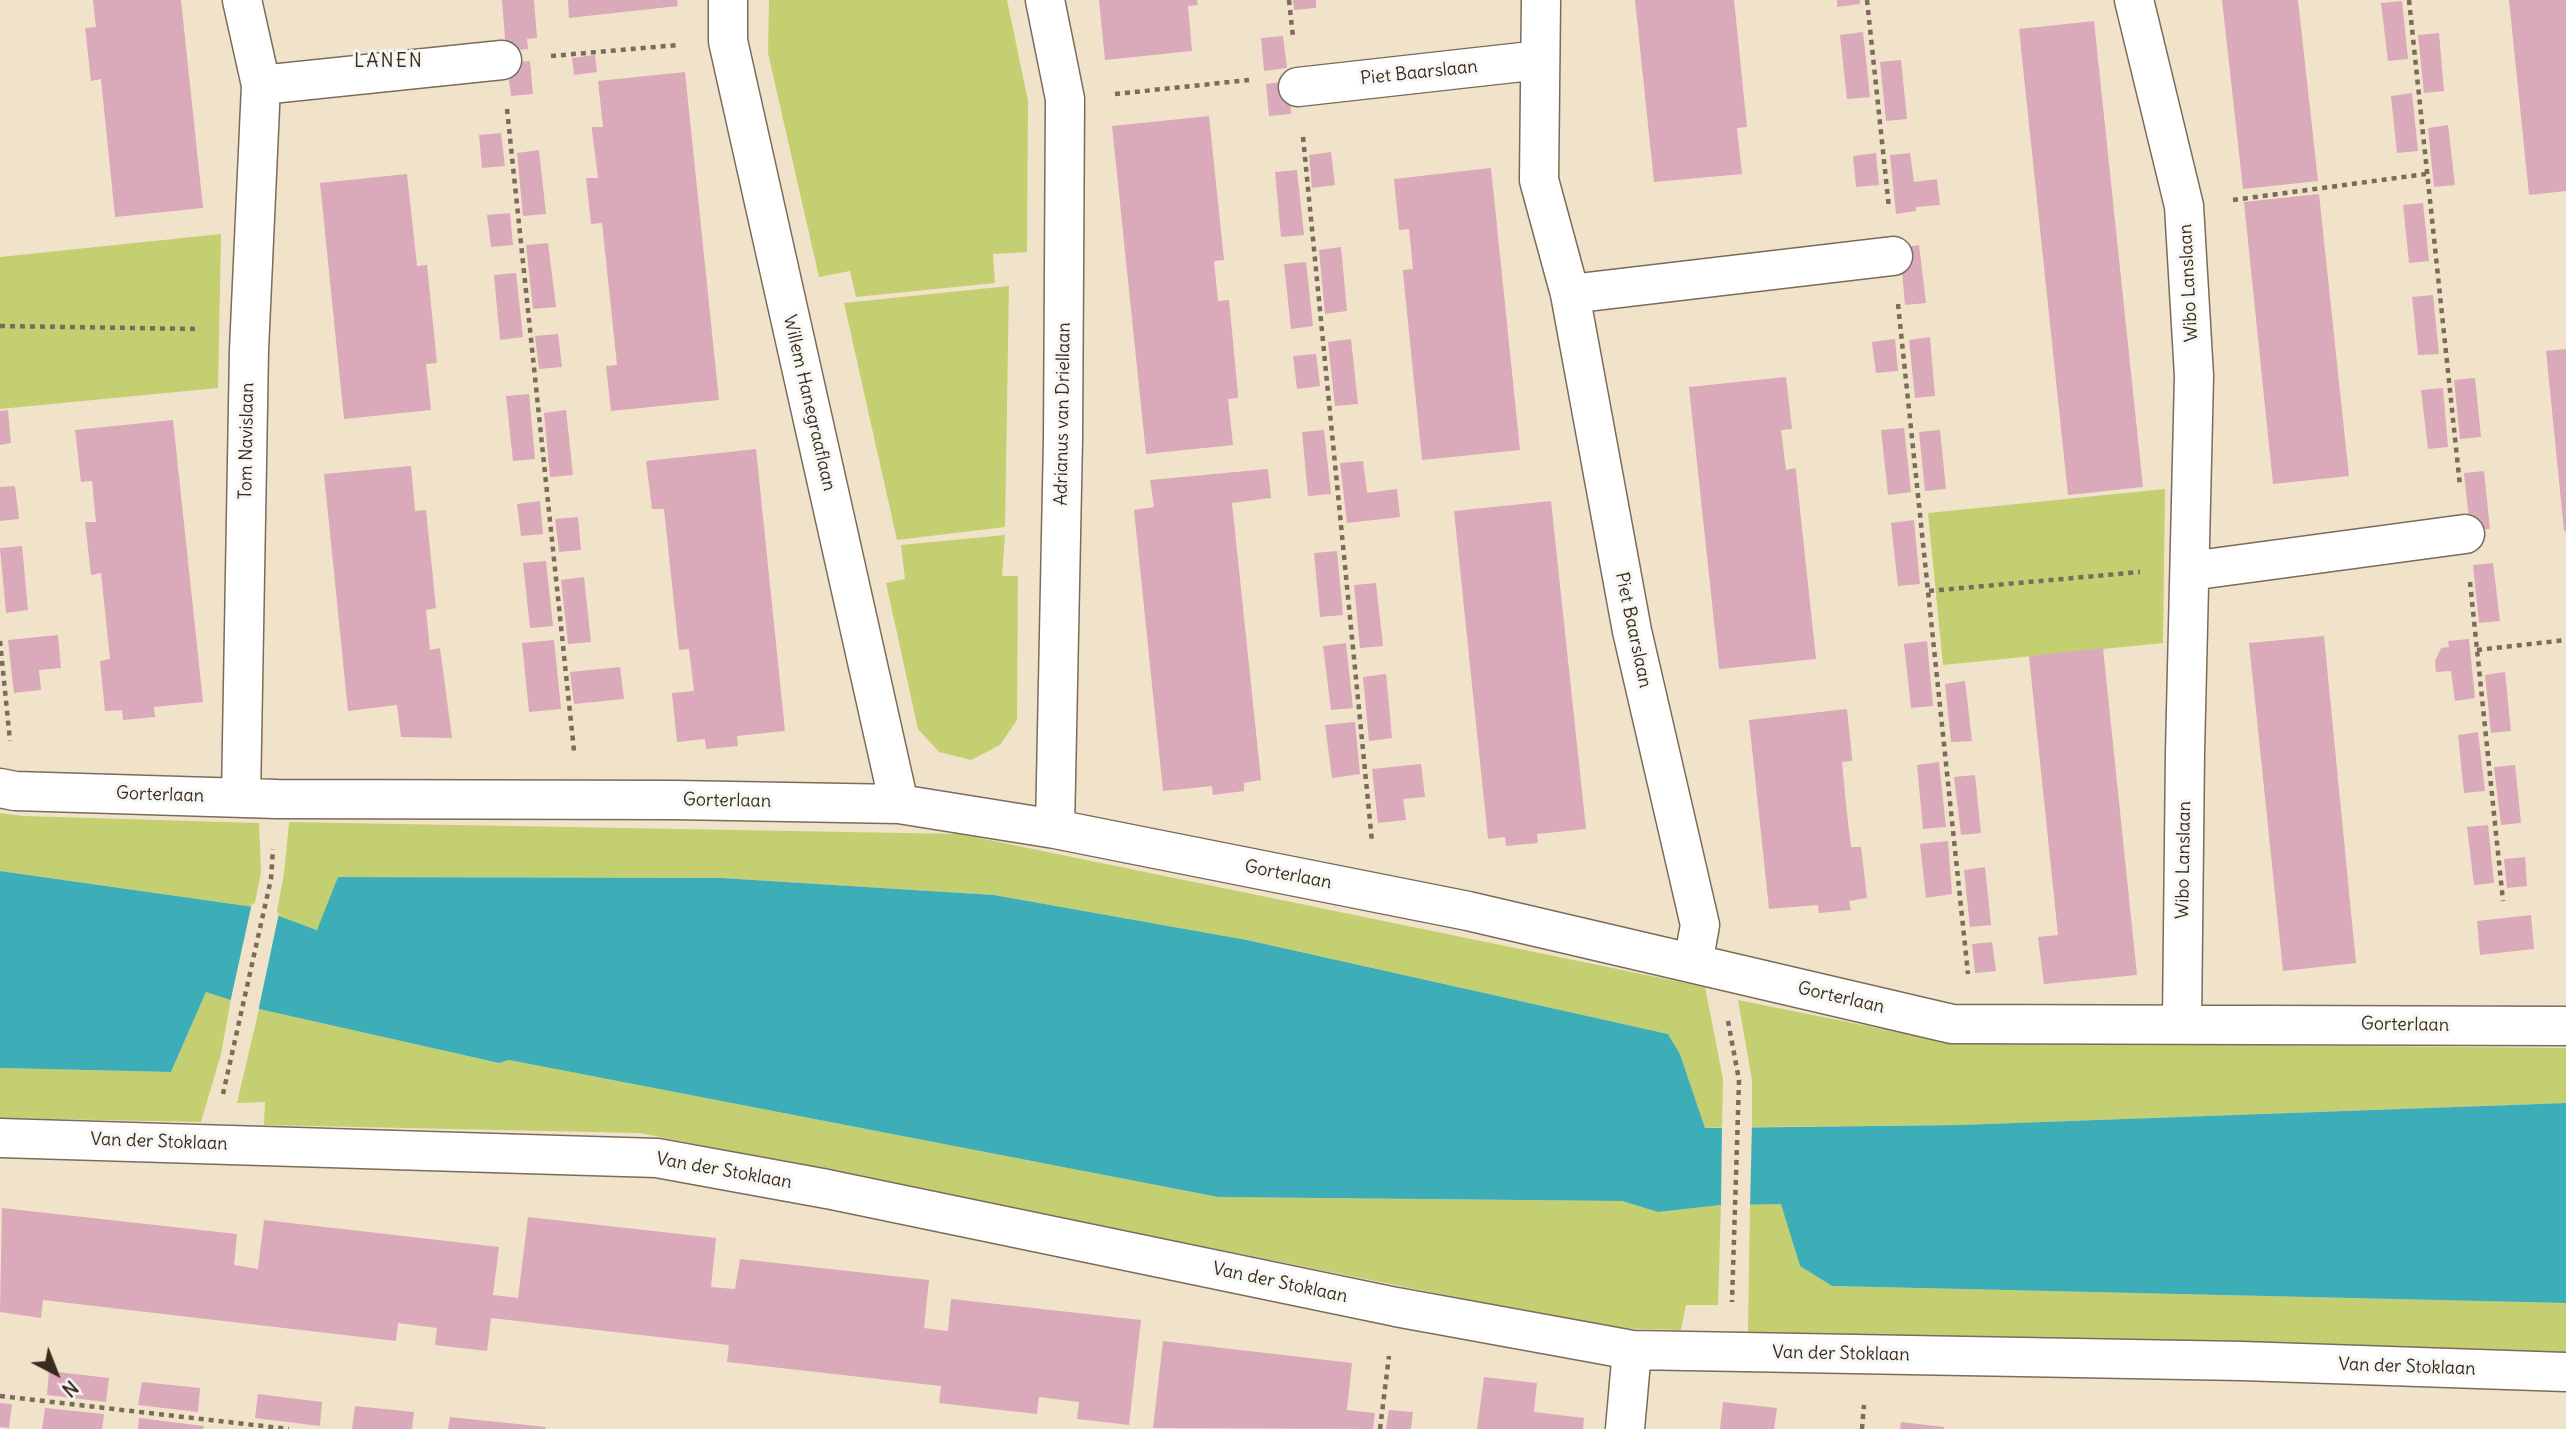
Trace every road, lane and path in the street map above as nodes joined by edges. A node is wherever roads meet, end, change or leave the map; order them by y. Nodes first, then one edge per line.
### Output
1 (242, 0) edge
2 (729, 0) edge
3 (1045, 0) edge
4 (1289, 0) edge
5 (1541, 0) edge
6 (1867, 0) edge
7 (2134, 0) edge
8 (2409, 0) edge
9 (728, 41) junction
10 (502, 60) junction
11 (1539, 60) junction
12 (261, 85) junction
13 (1298, 87) junction
14 (1065, 99) junction
15 (2427, 174) junction
16 (2184, 206) junction
17 (1893, 256) junction
18 (1570, 294) junction
19 (0, 326) edge
20 (250, 330) junction
21 (2465, 534) junction
22 (2190, 571) junction
23 (1928, 591) junction
24 (2566, 640) edge
25 (0, 641) edge
26 (2477, 650) junction
27 (8, 789) edge
28 (242, 798) junction
29 (579, 800) junction
30 (899, 804) junction
31 (1055, 829) junction
32 (271, 879) dead end
33 (1377, 893) junction
34 (2502, 901) dead end
35 (1693, 963) junction
36 (2182, 1023) junction
37 (1974, 1024) junction
38 (2566, 1026) edge
39 (233, 1051) dead end
40 (1739, 1080) dead end
41 (0, 1138) edge
42 (1734, 1256) dead end
43 (1396, 1307) junction
44 (1632, 1350) junction
45 (2566, 1372) edge
46 (0, 1396) edge
47 (289, 1429) edge
48 (1380, 1429) edge
49 (1625, 1429) edge

1 - 12 street, Tom Navislaan
2 - 9 street, Willem Hanegraaflaan
3 - 14 street, Adrianus van Driellaan
4 - 13 path
5 - 11 street, Piet Baarslaan
6 - 17 path
7 - 16 street, Wibo Lanslaan
8 - 15 path
9 - 10 path
9 - 30 street, Willem Hanegraaflaan
10 - 12 street
10 - 29 path
11 - 13 street, Piet Baarslaan
11 - 18 street, Piet Baarslaan
12 - 20 street, Tom Navislaan
13 - 14 path
13 - 33 path
14 - 31 street, Adrianus van Driellaan
15 - 16 path
15 - 21 path
16 - 22 street, Wibo Lanslaan
17 - 18 street
17 - 23 path
18 - 35 street, Piet Baarslaan
19 - 20 path
20 - 28 street, Tom Navislaan
21 - 22 street
21 - 26 path
22 - 23 path
22 - 36 street, Wibo Lanslaan
23 - 37 path
24 - 26 path
25 - 27 path
26 - 34 path
27 - 28 street, Gorterlaan
28 - 29 street, Gorterlaan
29 - 30 street, Gorterlaan
30 - 31 street, Gorterlaan
31 - 33 street, Gorterlaan
32 - 39 path
33 - 35 street, Gorterlaan
35 - 37 street, Gorterlaan
36 - 37 street, Gorterlaan
36 - 38 street, Gorterlaan
40 - 42 path
41 - 43 street, Van der Stoklaan
43 - 44 street, Van der Stoklaan
43 - 48 path
44 - 45 street, Van der Stoklaan
44 - 49 street
46 - 47 path

